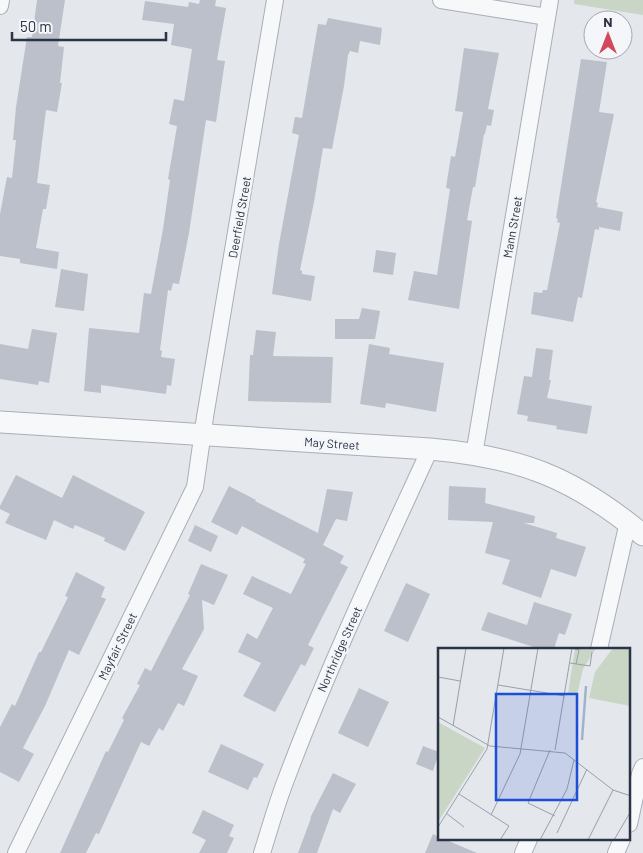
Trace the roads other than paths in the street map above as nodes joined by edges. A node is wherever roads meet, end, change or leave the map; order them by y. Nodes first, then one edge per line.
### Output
1 (1, 0) edge
2 (275, 0) edge
3 (440, 0) edge
4 (550, 0) edge
5 (0, 6) edge
6 (547, 17) junction
7 (0, 422) edge
8 (202, 435) junction
9 (430, 449) junction
10 (474, 454) junction
11 (635, 528) edge
12 (599, 648) edge
13 (643, 767) edge
14 (630, 819) edge
15 (529, 840) edge
16 (622, 840) edge
17 (16, 853) edge
18 (262, 853) edge
19 (523, 853) edge
20 (616, 853) edge

1 - 5 street
2 - 8 street, Deerfield Street
3 - 6 street
4 - 6 street, Mann Street
6 - 10 street, Mann Street
7 - 8 street, May Street
8 - 9 street, May Street
8 - 17 street, Mayfair Street
9 - 10 street, May Street
9 - 18 street, Northridge Street
10 - 11 street, May Street
11 - 12 street
13 - 14 street
15 - 19 street
16 - 20 street

